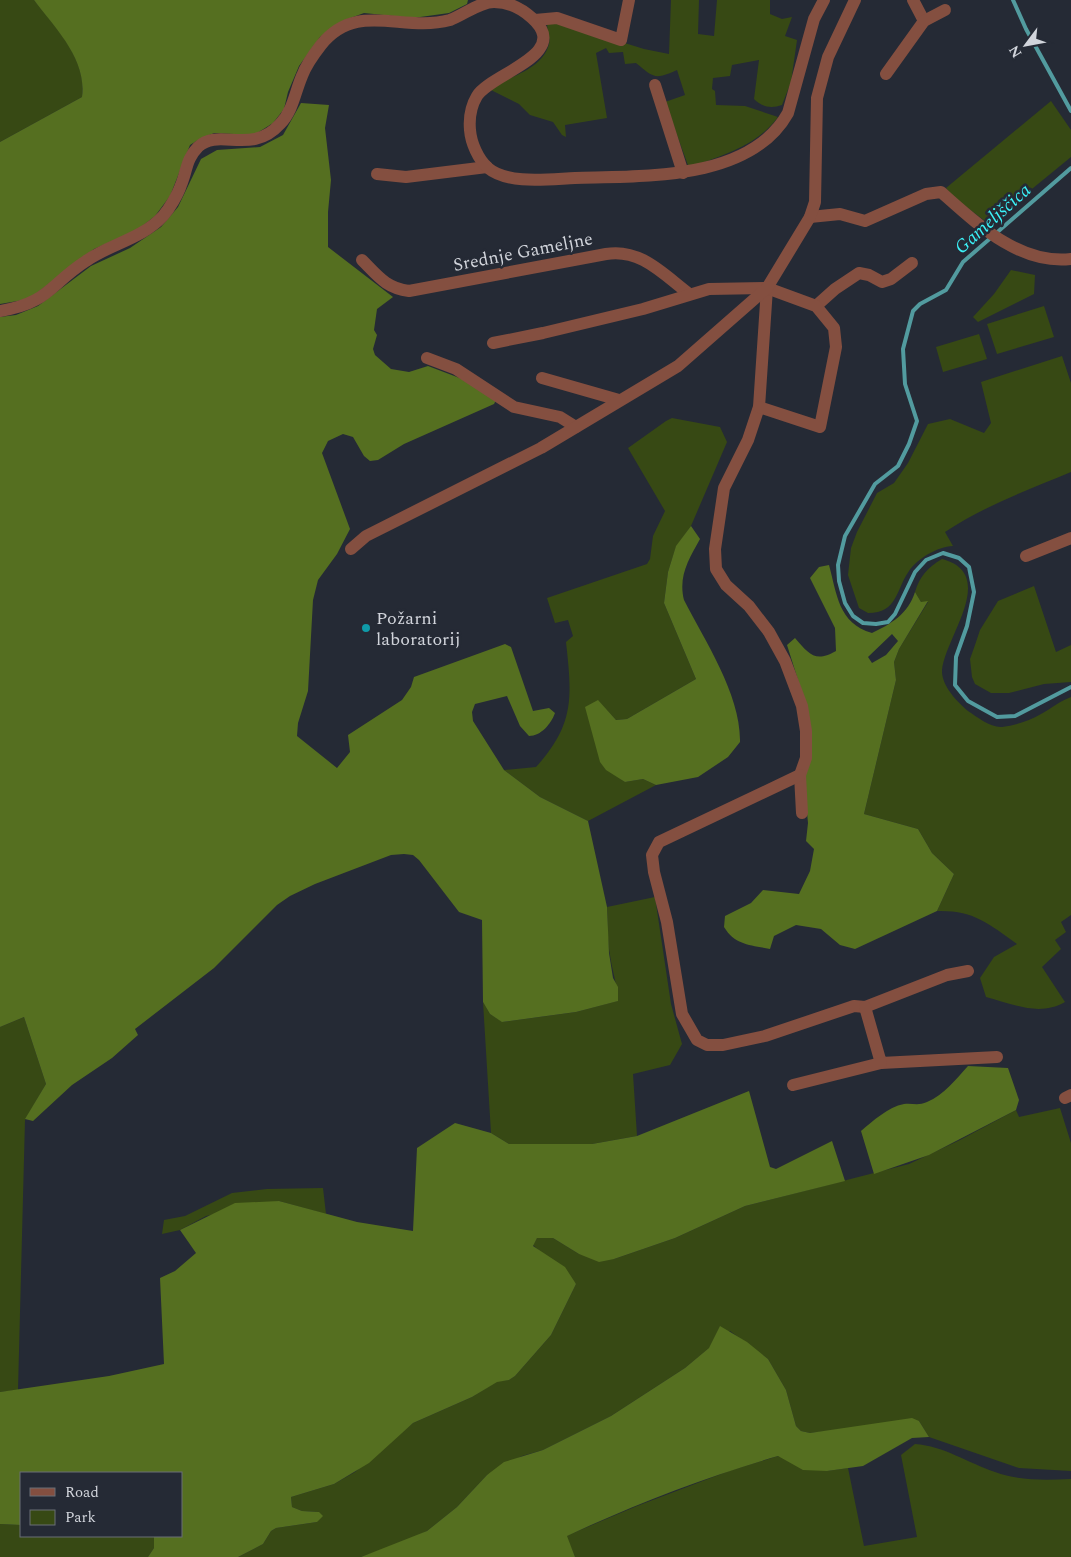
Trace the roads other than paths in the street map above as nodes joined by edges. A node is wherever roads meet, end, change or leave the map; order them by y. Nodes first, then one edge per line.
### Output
1 (629, 0) edge
2 (824, 0) edge
3 (855, 0) edge
4 (912, 0) edge
5 (945, 10) dead end
6 (535, 20) junction
7 (924, 21) junction
8 (886, 74) dead end
9 (655, 85) dead end
10 (487, 167) junction
11 (683, 173) junction
12 (377, 174) dead end
13 (810, 217) junction
14 (1071, 259) edge
15 (362, 260) dead end
16 (912, 263) dead end
17 (767, 288) junction
18 (688, 293) junction
19 (816, 306) junction
20 (0, 311) edge
21 (493, 343) dead end
22 (427, 358) dead end
23 (542, 378) dead end
24 (619, 400) junction
25 (760, 407) junction
26 (576, 427) junction
27 (1071, 538) edge
28 (351, 549) dead end
29 (1026, 556) dead end
30 (800, 775) junction
31 (802, 813) dead end
32 (968, 971) dead end
33 (865, 1007) junction
34 (997, 1057) dead end
35 (881, 1063) junction
36 (793, 1085) dead end

1 - 6 street
2 - 11 street
3 - 13 street
4 - 7 street
5 - 7 street
6 - 10 street
6 - 20 street
7 - 8 street
9 - 11 street
10 - 11 street
10 - 12 street
13 - 14 street
13 - 17 street
15 - 18 street, Srednje Gameljne
16 - 19 street
17 - 18 street
17 - 19 street
17 - 24 street
17 - 25 street
18 - 21 street
19 - 25 street
22 - 26 street
23 - 24 street
24 - 26 street
25 - 30 street
26 - 28 street
27 - 29 street
30 - 31 street
30 - 33 street
32 - 33 street
33 - 35 street
34 - 35 street
35 - 36 street

